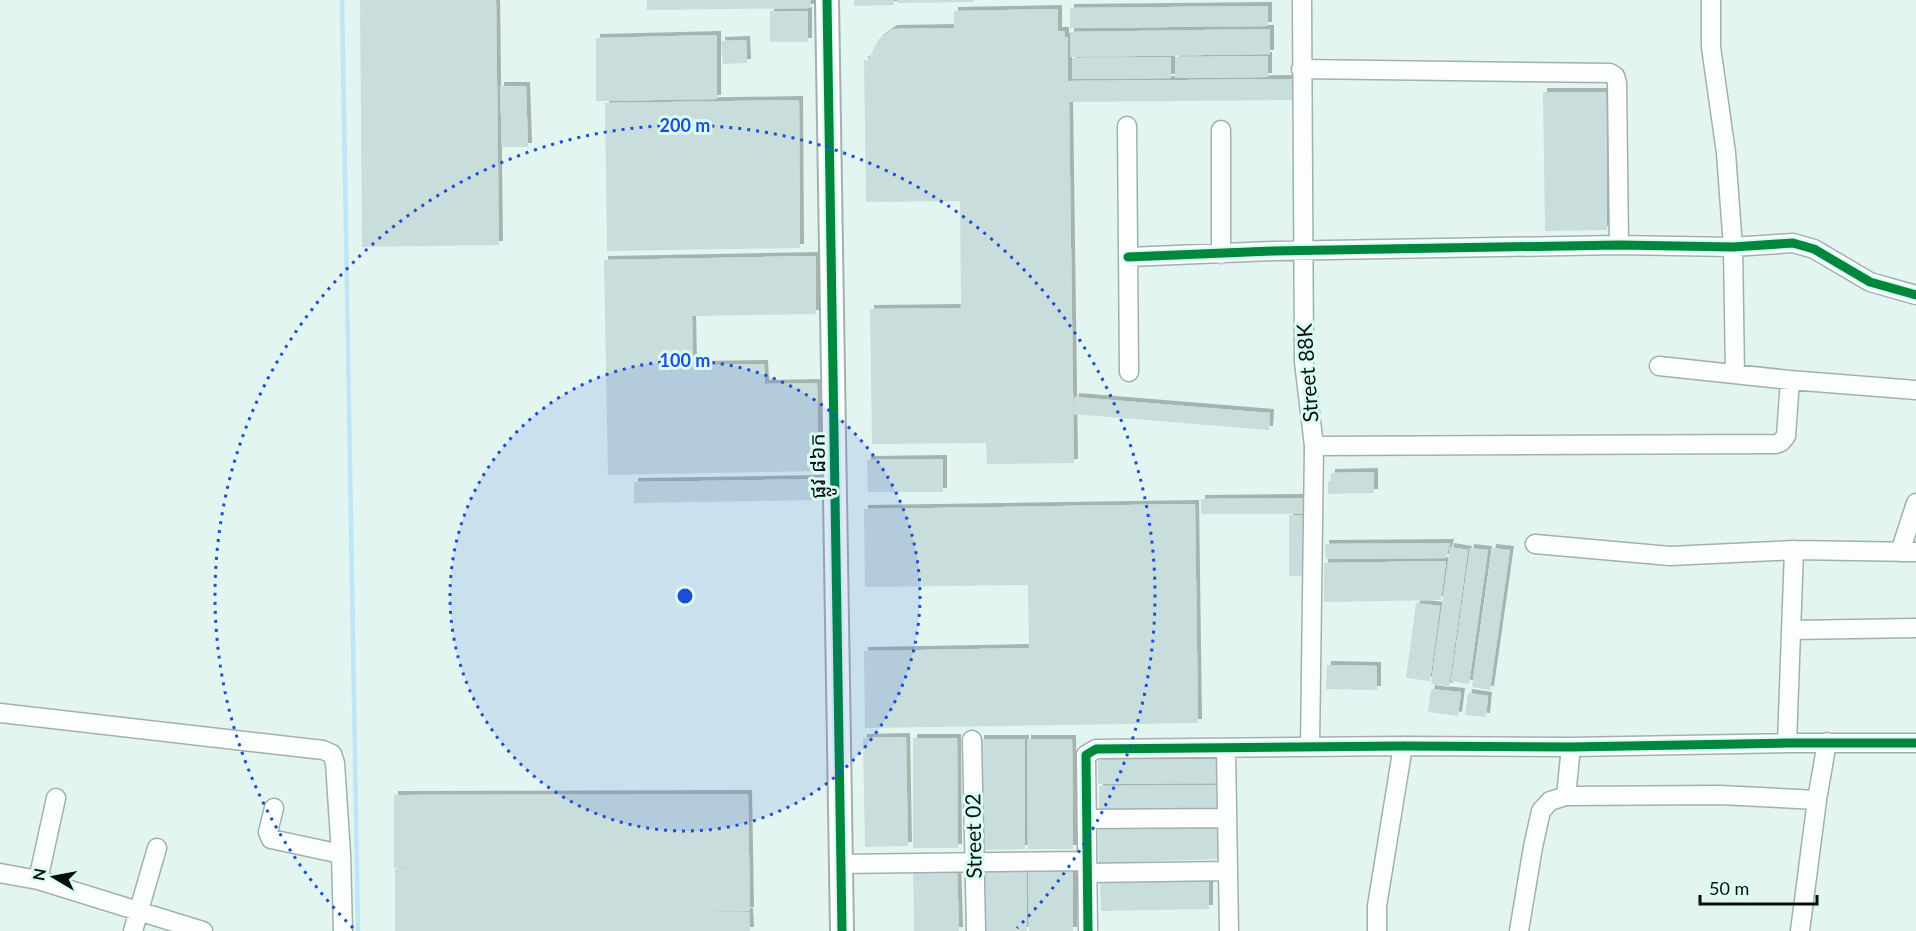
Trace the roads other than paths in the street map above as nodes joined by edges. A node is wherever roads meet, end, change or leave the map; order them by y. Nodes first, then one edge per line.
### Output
1 (827, 0) edge
2 (1302, 0) edge
3 (1712, 0) edge
4 (1301, 69) junction
5 (1127, 126) dead end
6 (1221, 130) dead end
7 (1619, 245) junction
8 (1733, 247) junction
9 (1304, 252) junction
10 (1221, 254) junction
11 (1128, 257) junction
12 (1916, 296) edge
13 (1659, 366) dead end
14 (1129, 372) dead end
15 (1736, 374) junction
16 (1790, 381) junction
17 (1916, 390) edge
18 (1314, 446) junction
19 (1916, 503) edge
20 (1535, 544) dead end
21 (1794, 550) junction
22 (1908, 552) edge
23 (1916, 628) edge
24 (1792, 630) junction
25 (0, 713) edge
26 (972, 740) dead end
27 (1827, 742) junction
28 (1916, 742) edge
29 (1787, 743) junction
30 (1403, 746) junction
31 (1310, 747) junction
32 (1571, 747) junction
33 (1226, 749) junction
34 (1566, 796) junction
35 (56, 798) dead end
36 (1816, 800) junction
37 (274, 808) dead end
38 (1227, 818) junction
39 (1087, 819) junction
40 (157, 848) dead end
41 (341, 854) junction
42 (974, 863) junction
43 (841, 864) junction
44 (1087, 867) junction
45 (1228, 871) junction
46 (0, 873) edge
47 (38, 880) junction
48 (139, 911) junction
49 (133, 931) edge
50 (203, 931) edge
51 (343, 931) edge
52 (842, 931) edge
53 (976, 931) edge
54 (1088, 931) edge
55 (1229, 931) edge
56 (1377, 931) edge
57 (1519, 931) edge
58 (1800, 931) edge

1 - 43 street, ផ្លូវ ៨៦ក
2 - 4 street, Street 88K
3 - 8 street
4 - 7 street
4 - 9 street, Street 88K
5 - 11 street
6 - 10 street
7 - 8 street
7 - 9 street
8 - 12 street
8 - 15 street
9 - 10 street
9 - 18 street, Street 88K
10 - 11 street
11 - 14 street
13 - 15 street
15 - 16 street
16 - 17 street
16 - 18 street
18 - 31 street, Street 88K
19 - 22 street
20 - 21 street
21 - 22 street
21 - 24 street
23 - 24 street
24 - 29 street
25 - 41 street
26 - 42 street, Street 02
27 - 28 street
27 - 29 street
27 - 36 street
29 - 32 street
30 - 31 street
30 - 32 street
30 - 56 street
31 - 33 street
32 - 34 street
33 - 38 street
33 - 39 street
34 - 36 street
34 - 57 street
35 - 47 street
36 - 58 street
37 - 41 street
38 - 39 street
38 - 45 street
39 - 44 street
40 - 48 street
41 - 51 street
42 - 43 street
42 - 44 street
42 - 53 street, Street 02
43 - 52 street, ផ្លូវ ៨៦ក
44 - 45 street
44 - 54 street
45 - 55 street
46 - 47 street
47 - 48 street
48 - 49 street
48 - 50 street

